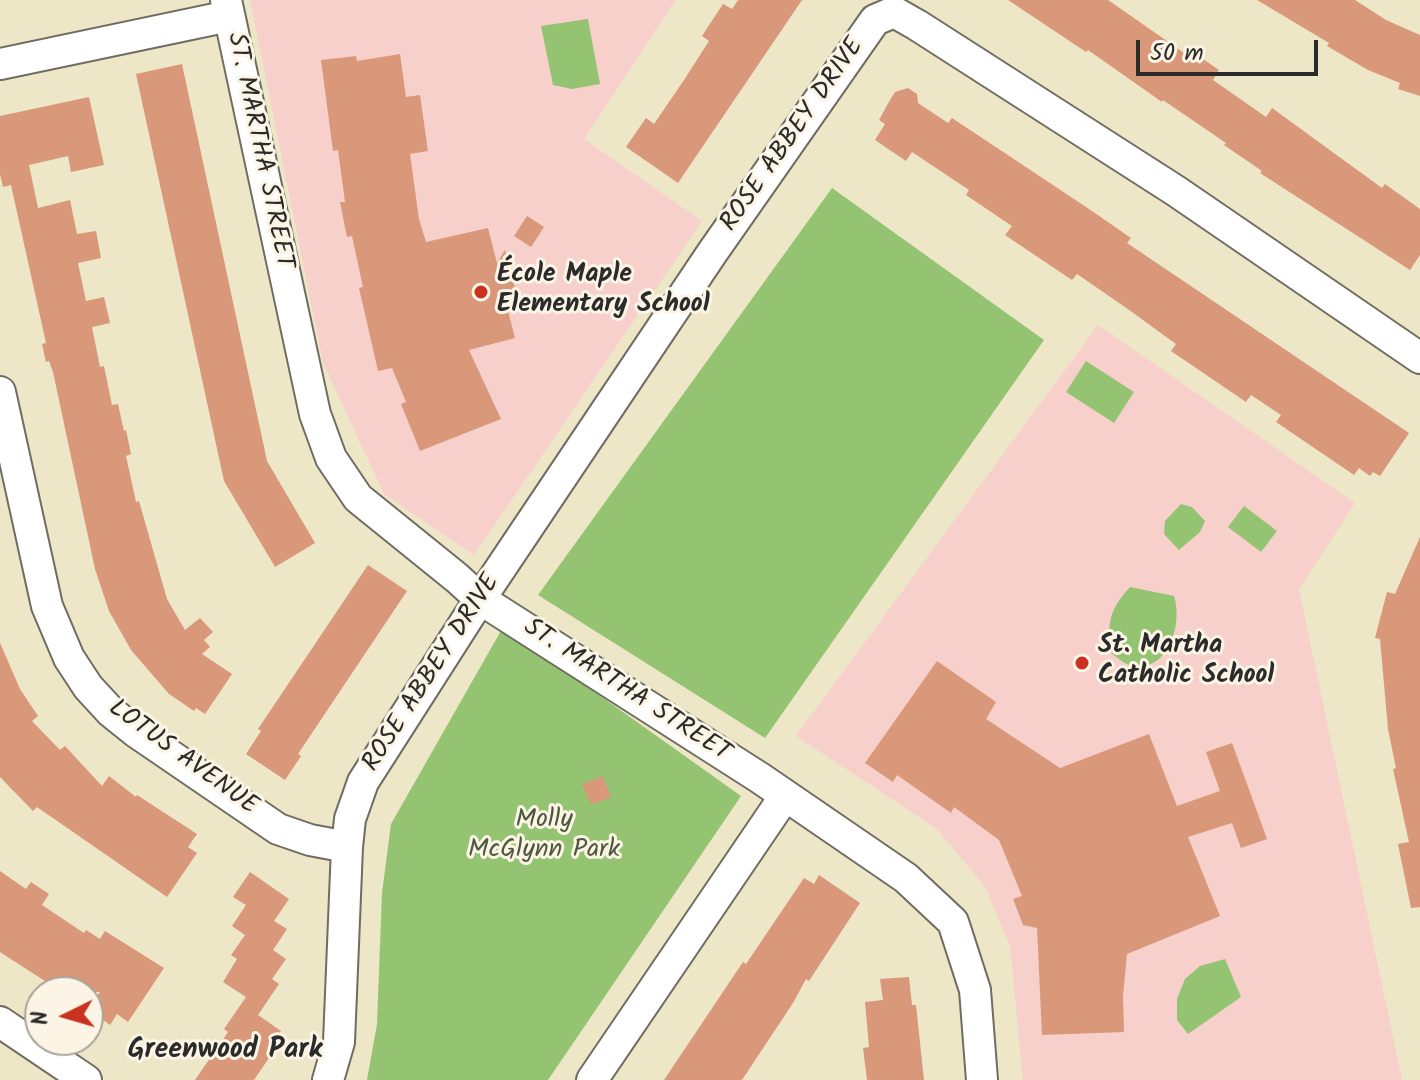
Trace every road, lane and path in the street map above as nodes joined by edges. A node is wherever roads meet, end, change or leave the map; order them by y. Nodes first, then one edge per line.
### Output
1 (227, 8) edge
2 (0, 64) edge
3 (1420, 358) edge
4 (0, 392) edge
5 (480, 599) junction
6 (785, 796) junction
7 (347, 847) junction
8 (0, 1022) edge
9 (85, 1080) edge
10 (328, 1080) edge
11 (592, 1080) edge
12 (982, 1080) edge

1 - 2 street
1 - 5 street, ST. MARTHA STREET
3 - 5 street, ROSE ABBEY DRIVE
4 - 7 street, LOTUS AVENUE
5 - 6 street, ST. MARTHA STREET
5 - 7 street, ROSE ABBEY DRIVE
6 - 11 street
6 - 12 street, ST. MARTHA STREET
7 - 10 street, ROSE ABBEY DRIVE
8 - 9 street

